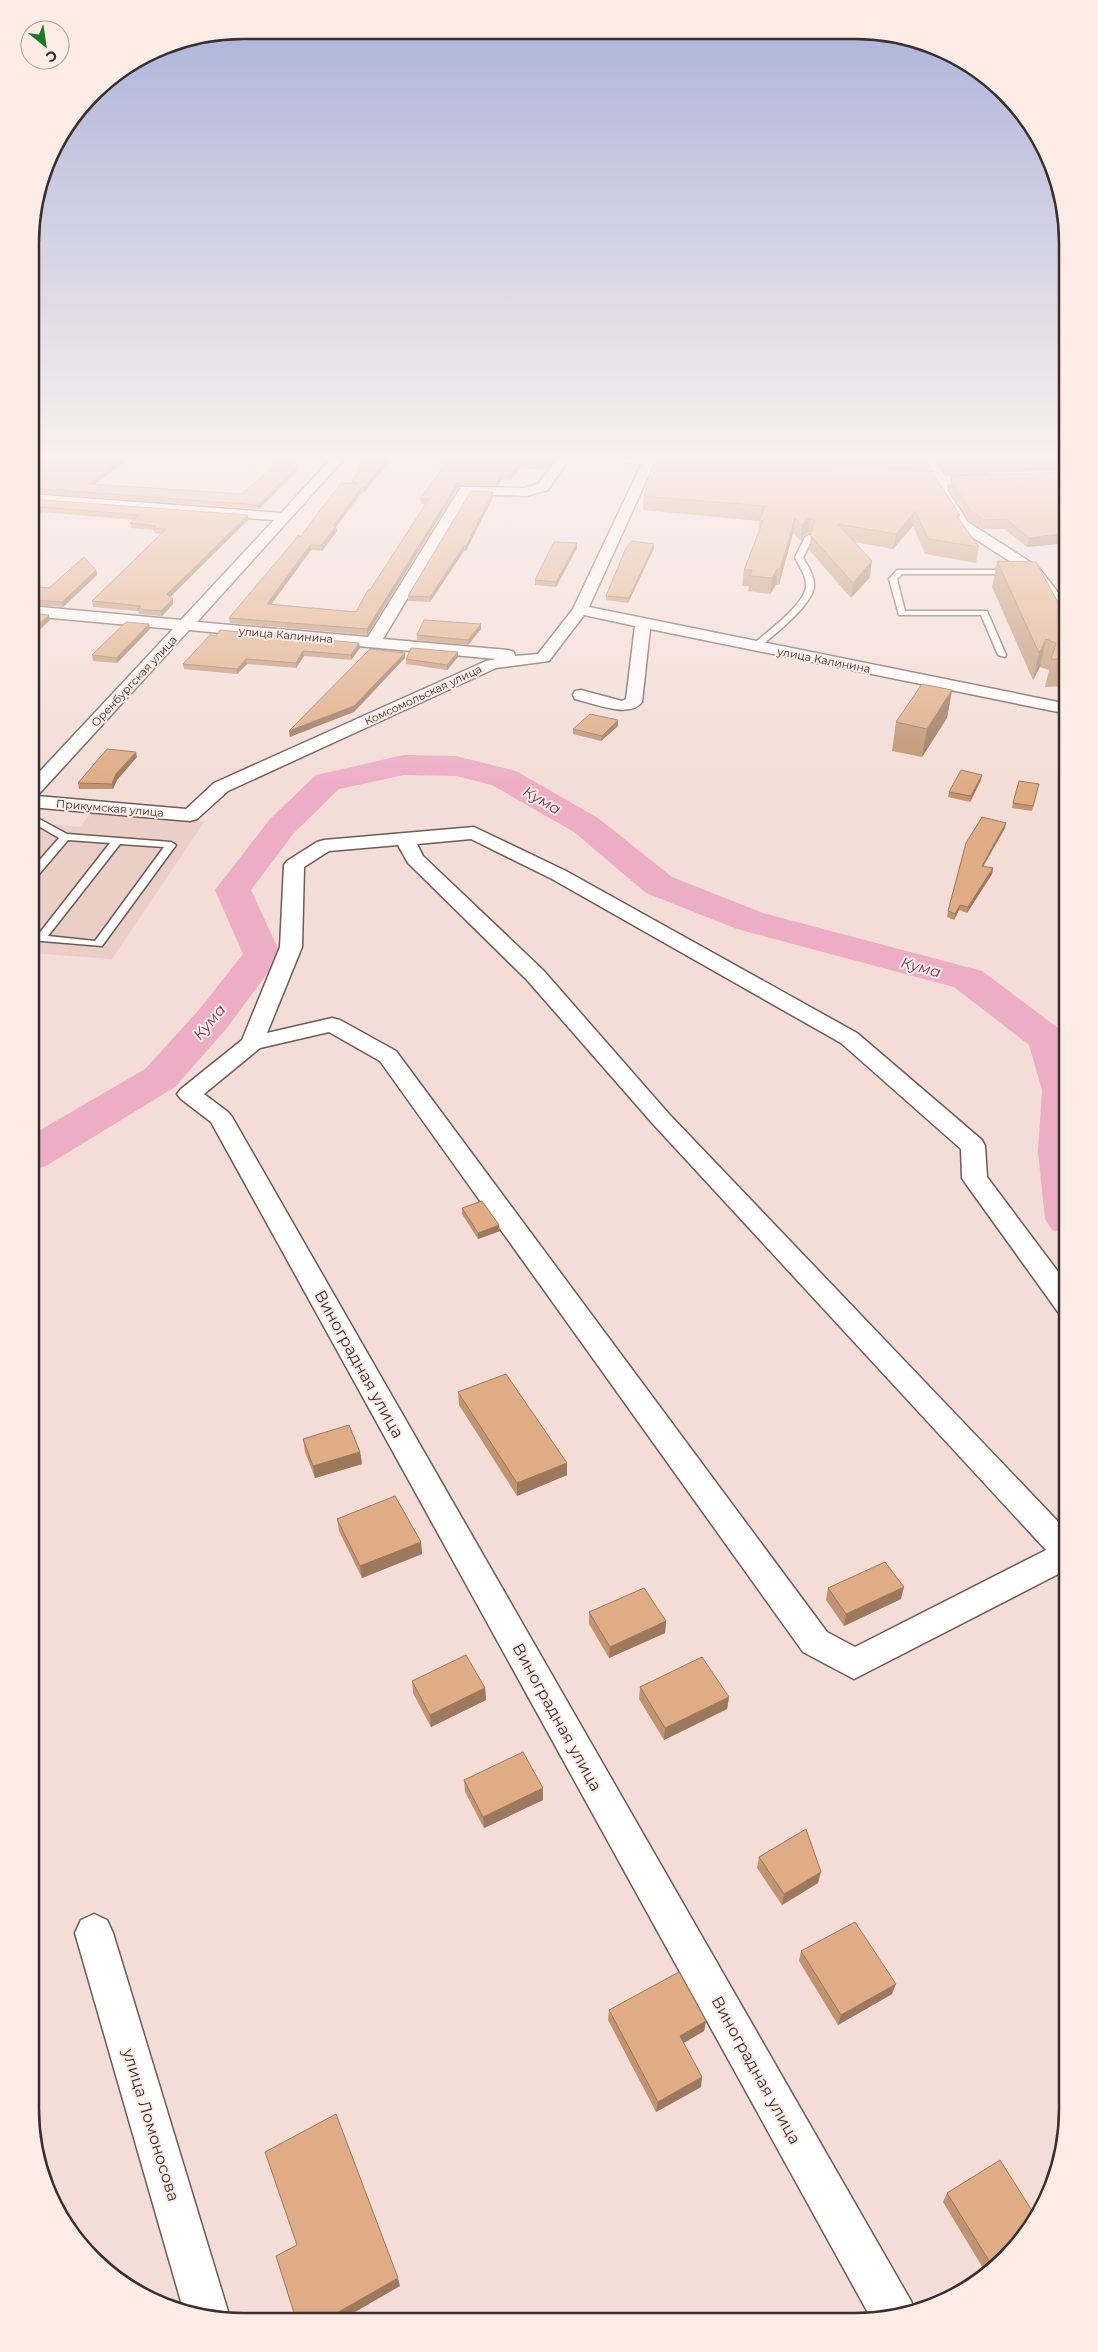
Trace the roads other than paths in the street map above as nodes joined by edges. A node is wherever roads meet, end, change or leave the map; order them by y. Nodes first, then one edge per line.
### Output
1 (237, 569) edge
2 (418, 569) edge
3 (599, 569) edge
4 (806, 569) edge
5 (1030, 569) edge
6 (1035, 572) junction
7 (1059, 604) edge
8 (580, 610) junction
9 (39, 612) edge
10 (644, 623) junction
11 (186, 626) junction
12 (373, 642) junction
13 (756, 646) junction
14 (1002, 656) dead end
15 (543, 658) junction
16 (581, 695) dead end
17 (1059, 707) edge
18 (39, 783) edge
19 (39, 802) edge
20 (190, 815) joint
21 (39, 822) edge
22 (65, 837) junction
23 (405, 839) junction
24 (117, 841) junction
25 (39, 867) edge
26 (39, 933) edge
27 (39, 938) edge
28 (252, 1043) junction
29 (1059, 1293) edge
30 (1059, 1543) edge
31 (1059, 1558) edge
32 (94, 1933) dead end
33 (206, 2310) edge
34 (891, 2310) edge

1 - 11 street, Оренбургская улица
2 - 12 street
3 - 8 street
4 - 13 lane
5 - 6 street
6 - 7 street
6 - 14 lane
8 - 10 street, улица Калинина
8 - 15 street
9 - 11 street, улица Калинина
10 - 13 street, улица Калинина
10 - 16 street
11 - 12 street, улица Калинина
11 - 18 street, Оренбургская улица
12 - 15 street, улица Калинина
13 - 17 street, улица Калинина
15 - 20 street, Комсомольская улица
19 - 20 street, Прикумская улица
21 - 22 lane
22 - 24 lane
22 - 25 lane
23 - 28 street
23 - 29 street
23 - 30 street
24 - 26 lane
24 - 27 lane
28 - 31 street
28 - 34 street, Виноградная улица
32 - 33 street, улица Ломоносова

